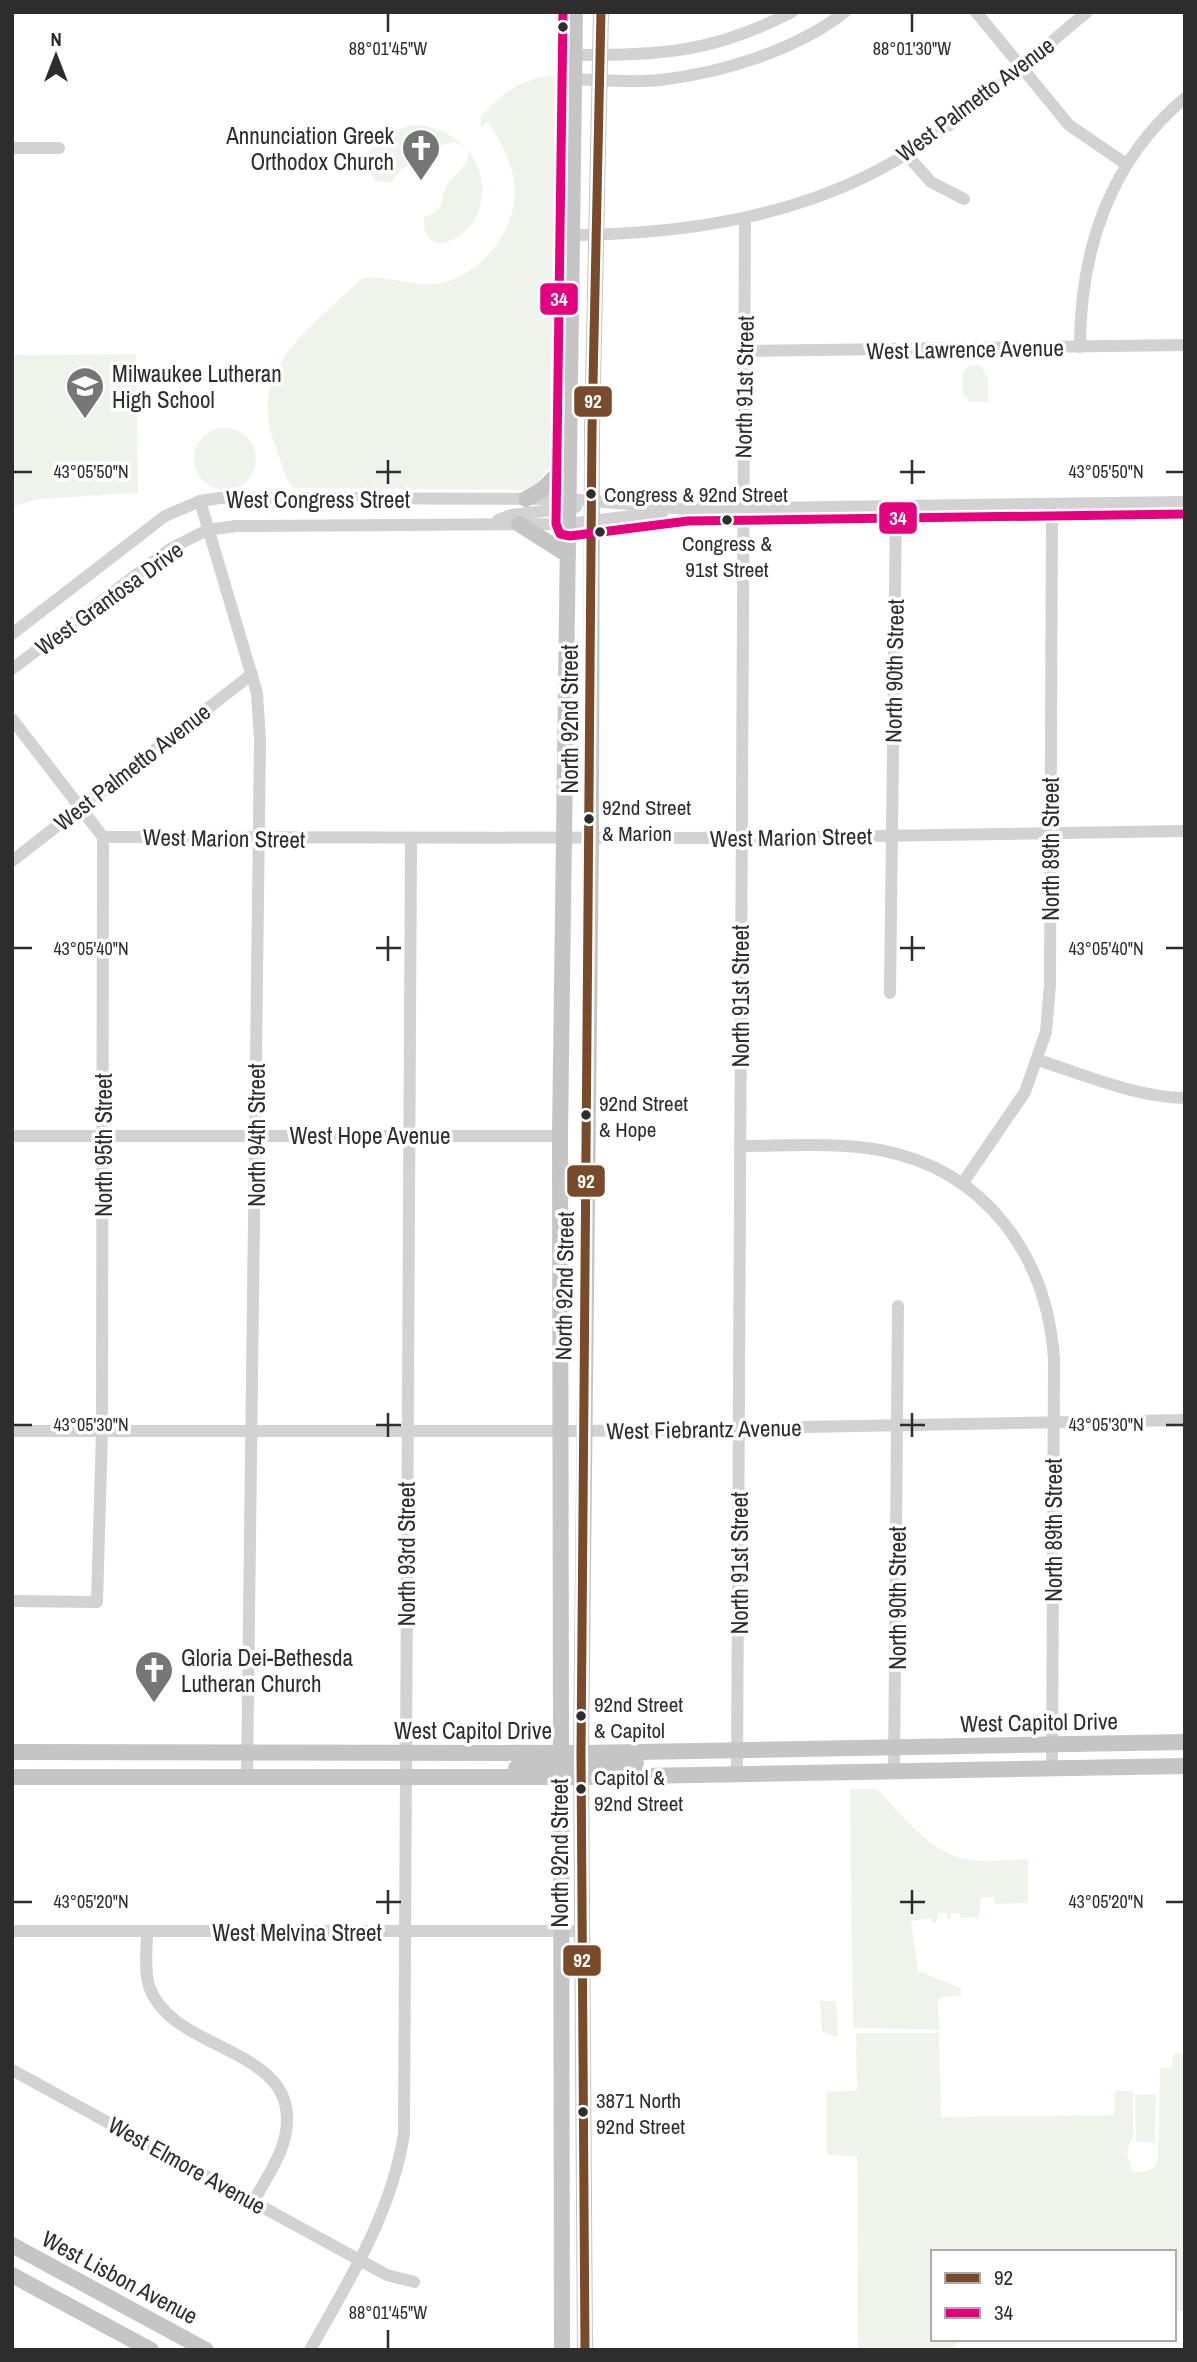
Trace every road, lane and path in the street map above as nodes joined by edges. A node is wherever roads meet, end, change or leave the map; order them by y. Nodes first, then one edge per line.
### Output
1 (575, 12) edge
2 (601, 12) edge
3 (792, 12) edge
4 (845, 12) edge
5 (976, 12) edge
6 (1087, 12) edge
7 (575, 55) junction
8 (601, 55) junction
9 (660, 55) junction
10 (1020, 67) junction
11 (575, 79) junction
12 (600, 80) junction
13 (660, 80) junction
14 (1185, 98) edge
15 (12, 148) edge
16 (59, 148) dead end
17 (906, 154) junction
18 (1126, 164) junction
19 (964, 199) dead end
20 (745, 219) junction
21 (572, 235) junction
22 (596, 235) junction
23 (1185, 345) edge
24 (1080, 347) junction
25 (744, 351) junction
26 (569, 463) junction
27 (526, 499) junction
28 (200, 501) junction
29 (593, 502) junction
30 (1185, 502) edge
31 (1052, 505) junction
32 (896, 507) junction
33 (742, 508) junction
34 (687, 509) junction
35 (568, 510) junction
36 (593, 521) junction
37 (487, 523) junction
38 (519, 524) junction
39 (207, 530) junction
40 (568, 555) junction
41 (12, 634) edge
42 (12, 669) edge
43 (252, 674) junction
44 (12, 719) edge
45 (82, 807) junction
46 (1185, 831) edge
47 (1049, 832) junction
48 (892, 835) junction
49 (103, 837) junction
50 (592, 838) junction
51 (740, 838) junction
52 (257, 839) junction
53 (564, 839) junction
54 (411, 840) junction
55 (12, 861) edge
56 (890, 993) dead end
57 (1038, 1060) junction
58 (1185, 1098) edge
59 (257, 1135) junction
60 (410, 1135) junction
61 (12, 1136) edge
62 (104, 1136) junction
63 (560, 1136) junction
64 (740, 1146) junction
65 (962, 1184) junction
66 (898, 1306) dead end
67 (1185, 1420) edge
68 (1054, 1423) junction
69 (897, 1425) junction
70 (739, 1428) junction
71 (12, 1431) edge
72 (102, 1431) junction
73 (254, 1431) junction
74 (406, 1431) junction
75 (560, 1431) junction
76 (585, 1431) junction
77 (12, 1601) edge
78 (1185, 1742) edge
79 (1052, 1745) junction
80 (895, 1748) junction
81 (738, 1751) junction
82 (12, 1752) edge
83 (248, 1753) junction
84 (405, 1753) junction
85 (561, 1765) junction
86 (581, 1766) junction
87 (1185, 1766) edge
88 (1052, 1769) junction
89 (894, 1772) junction
90 (737, 1774) junction
91 (12, 1777) edge
92 (247, 1777) junction
93 (406, 1777) junction
94 (12, 1931) edge
95 (581, 1931) junction
96 (406, 1932) junction
97 (147, 1933) junction
98 (562, 1933) junction
99 (12, 2070) edge
100 (254, 2202) junction
101 (12, 2245) edge
102 (360, 2261) junction
103 (12, 2275) edge
104 (414, 2282) dead end
105 (151, 2350) edge
106 (206, 2350) edge
107 (310, 2350) edge
108 (562, 2350) edge
109 (585, 2350) edge

1 - 7 main road, North 92nd Street
2 - 8 main road, North 92nd Street
3 - 9 street
4 - 13 street
5 - 10 street
6 - 10 street, West Palmetto Avenue
7 - 8 street
7 - 11 main road, North 92nd Street
8 - 9 street
8 - 12 main road, North 92nd Street
9 - 13 street
10 - 17 street, West Palmetto Avenue
10 - 18 street
11 - 12 street
11 - 21 main road, North 92nd Street
12 - 13 street
12 - 22 main road, North 92nd Street
14 - 18 street
15 - 16 street
17 - 19 street
17 - 20 street, West Palmetto Avenue
18 - 24 street
20 - 22 street, West Palmetto Avenue
20 - 25 street, North 91st Street
21 - 22 street, West Palmetto Avenue
21 - 26 main road, North 92nd Street
22 - 29 main road, North 92nd Street
23 - 24 street, West Lawrence Avenue
24 - 25 street, West Lawrence Avenue
25 - 33 street, North 91st Street
26 - 27 main road
26 - 35 main road, North 92nd Street
27 - 28 street, West Congress Street
27 - 35 street, West Congress Street
28 - 39 street, North 94th Street
28 - 41 street, West Grantosa Drive
29 - 34 street, West Congress Street
29 - 35 street, West Congress Street
29 - 36 main road, North 92nd Street
30 - 31 street, West Congress Street
31 - 32 street, West Congress Street
31 - 47 street, North 89th Street
32 - 33 street, West Congress Street
32 - 48 street, North 90th Street
33 - 34 street, West Congress Street
33 - 51 street, North 91st Street
34 - 36 street, West Congress Street
35 - 36 street, West Congress Street
35 - 37 street
35 - 38 street, West Congress Street
35 - 40 main road, North 92nd Street
36 - 50 main road, North 92nd Street
37 - 38 street, West Congress Street
37 - 39 street, West Congress Street
38 - 40 main road
39 - 42 street, West Grantosa Drive
39 - 43 street, North 94th Street
40 - 53 main road, North 92nd Street
43 - 45 street, West Palmetto Avenue
43 - 52 street, North 94th Street
44 - 45 street
45 - 49 street
45 - 55 street, West Palmetto Avenue
46 - 47 street, West Marion Street
47 - 48 street, West Marion Street
47 - 57 street, North 89th Street
48 - 51 street, West Marion Street
48 - 56 street, North 90th Street
49 - 52 street, West Marion Street
49 - 62 street, North 95th Street
50 - 51 street, West Marion Street
50 - 53 street, West Marion Street
50 - 76 main road, North 92nd Street
51 - 64 street, North 91st Street
52 - 54 street, West Marion Street
52 - 59 street, North 94th Street
53 - 54 street, West Marion Street
53 - 63 main road, North 92nd Street
54 - 60 street, North 93rd Street
57 - 58 street
57 - 65 street, North 89th Street
59 - 60 street, West Hope Avenue
59 - 62 street, West Hope Avenue
59 - 73 street, North 94th Street
60 - 63 street, West Hope Avenue
60 - 74 street, North 93rd Street
61 - 62 street, West Hope Avenue
62 - 72 street, North 95th Street
63 - 75 main road, North 92nd Street
64 - 65 street
64 - 70 street, North 91st Street
65 - 68 street, North 89th Street
66 - 69 street, North 90th Street
67 - 68 street, West Fiebrantz Avenue
68 - 69 street, West Fiebrantz Avenue
68 - 79 street, North 89th Street
69 - 70 street, West Fiebrantz Avenue
69 - 80 street, North 90th Street
70 - 76 street, West Fiebrantz Avenue
70 - 81 street, North 91st Street
71 - 72 street, West Fiebrantz Avenue
72 - 73 street, West Fiebrantz Avenue
72 - 77 street, North 95th Street
73 - 74 street, West Fiebrantz Avenue
73 - 83 street, North 94th Street
74 - 75 street, West Fiebrantz Avenue
74 - 84 street, North 93rd Street
75 - 76 street, West Fiebrantz Avenue
75 - 85 main road, North 92nd Street
76 - 86 main road, North 92nd Street
78 - 79 main road, West Capitol Drive
79 - 80 main road, West Capitol Drive
79 - 88 street, North 89th Street
80 - 81 main road, West Capitol Drive
80 - 89 street, North 90th Street
81 - 86 main road, West Capitol Drive
81 - 90 street, North 91st Street
82 - 83 main road, West Capitol Drive
83 - 84 main road, West Capitol Drive
83 - 92 street, North 94th Street
84 - 85 main road, West Capitol Drive
84 - 93 street, North 93rd Street
85 - 86 main road, West Capitol Drive
85 - 86 main road, West Capitol Drive
85 - 93 main road, West Capitol Drive
85 - 98 main road, North 92nd Street
86 - 90 main road, West Capitol Drive
86 - 95 main road, North 92nd Street
87 - 88 main road, West Capitol Drive
88 - 89 main road, West Capitol Drive
89 - 90 main road, West Capitol Drive
91 - 92 main road, West Capitol Drive
92 - 93 main road, West Capitol Drive
93 - 96 street, North 93rd Street
94 - 97 street, West Melvina Street
95 - 98 street, West Melvina Street
95 - 109 main road, North 92nd Street
96 - 97 street, West Melvina Street
96 - 98 street, West Melvina Street
96 - 102 street, North 93rd Street
97 - 100 street
98 - 108 main road, North 92nd Street
99 - 100 street, West Elmore Avenue
100 - 102 street, West Elmore Avenue
101 - 106 main road, West Lisbon Avenue
102 - 104 street, West Elmore Avenue
102 - 107 street, North 93rd Street
103 - 105 main road

